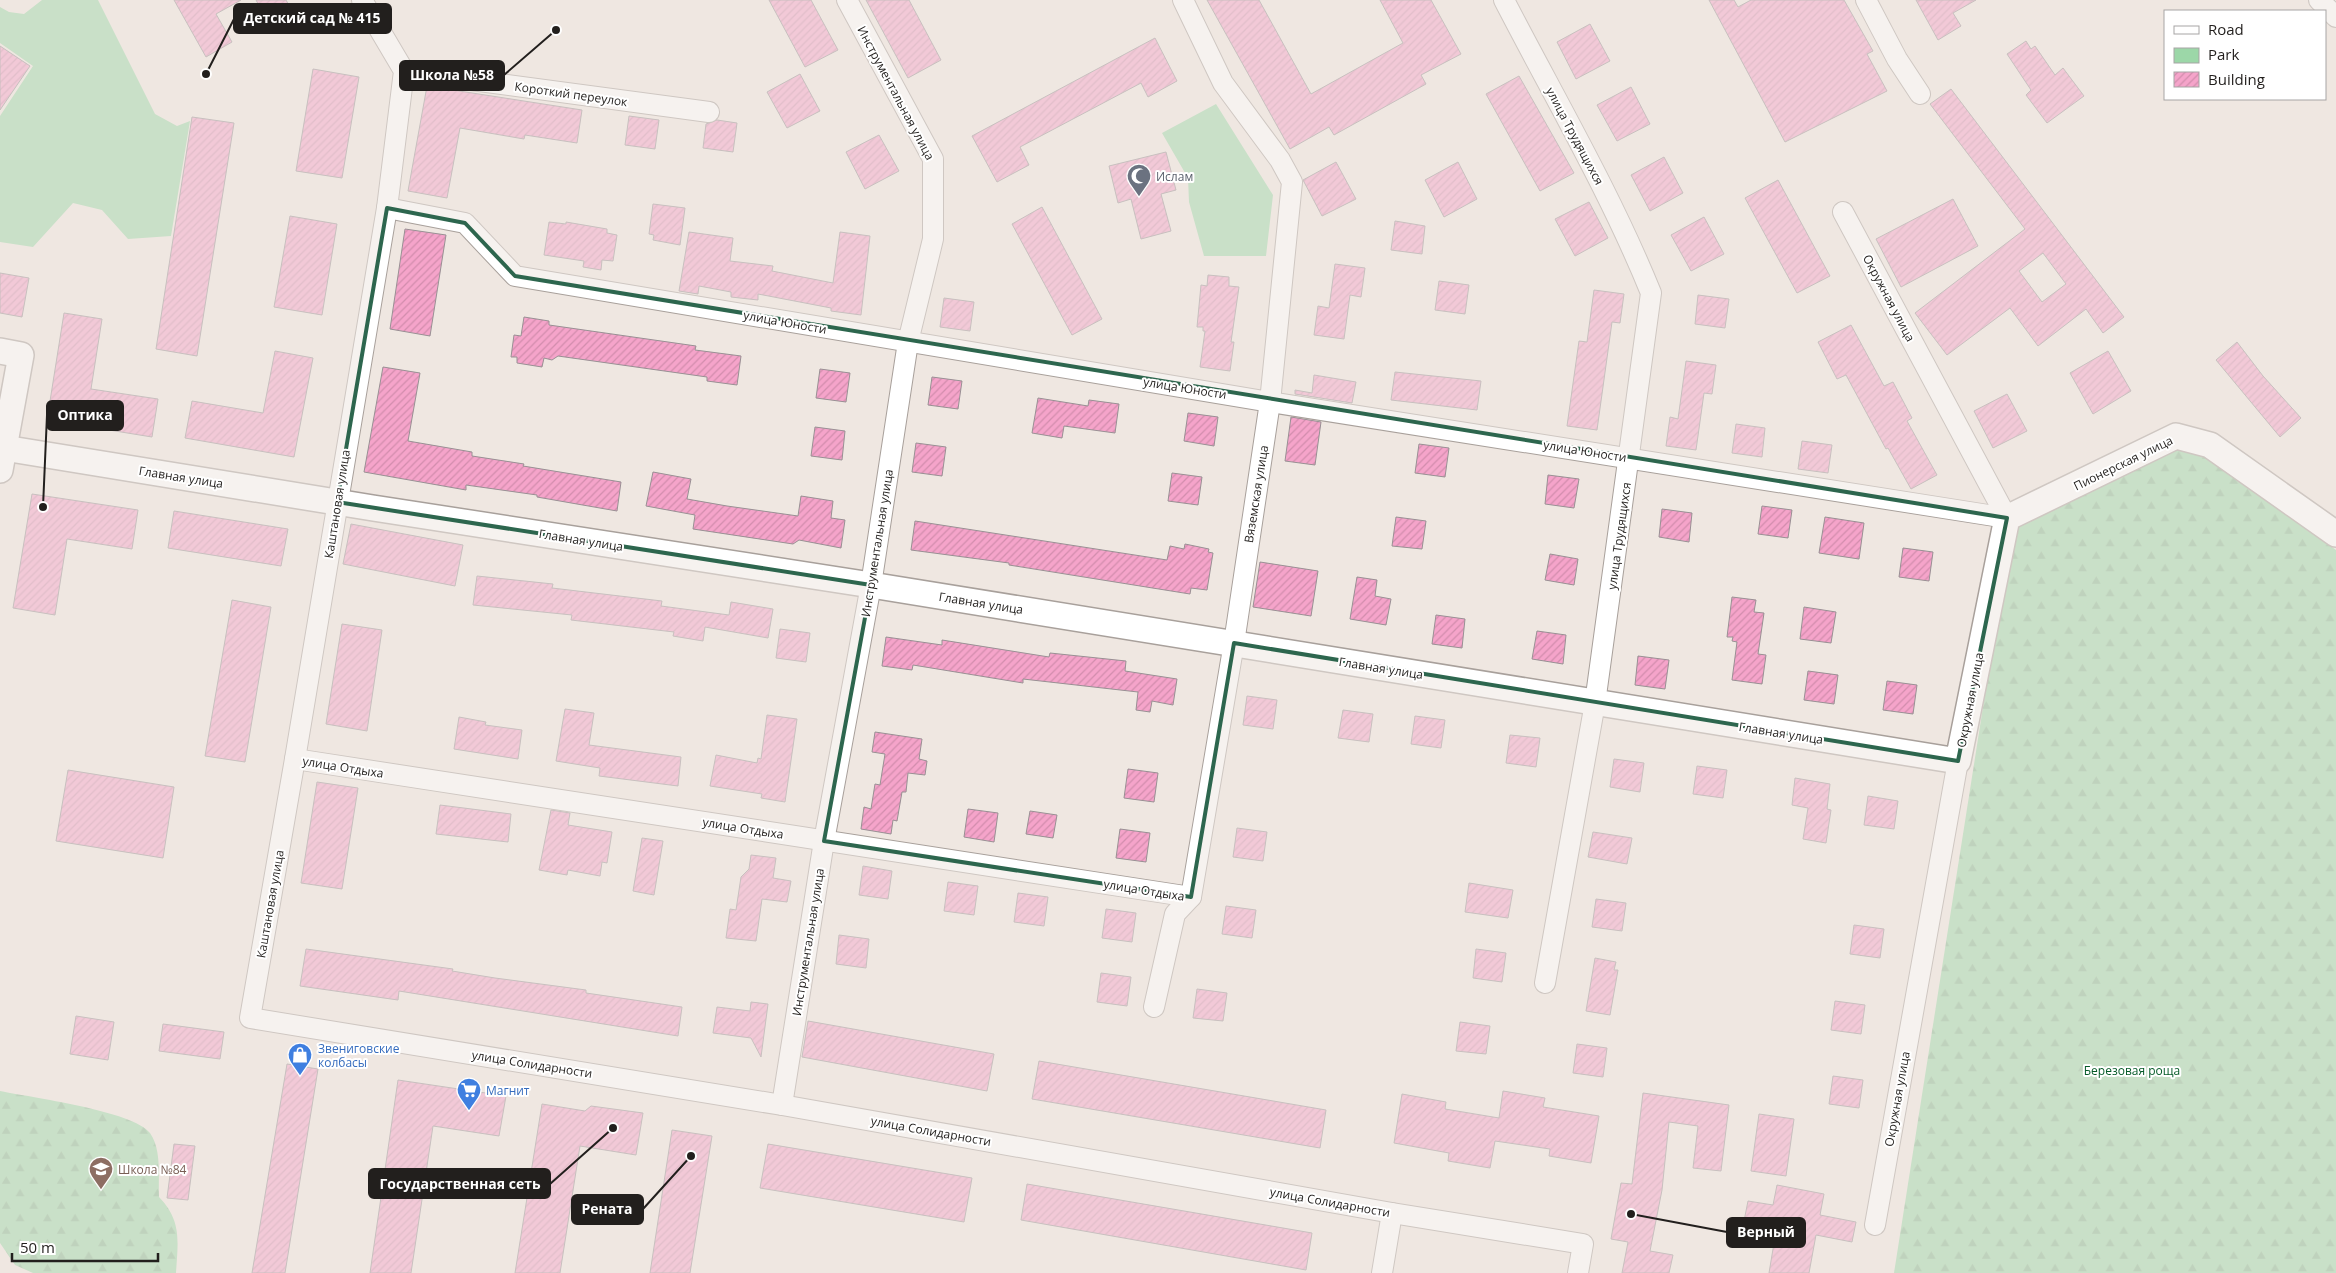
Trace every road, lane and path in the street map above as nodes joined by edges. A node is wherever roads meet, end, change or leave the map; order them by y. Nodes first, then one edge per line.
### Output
1 (362, 0) edge
2 (847, 0) edge
3 (1183, 0) edge
4 (1504, 0) edge
5 (1866, 0) edge
6 (2320, 0) edge
7 (2336, 17) edge
8 (404, 71) junction
9 (1920, 94) dead end
10 (709, 112) dead end
11 (387, 208) junction
12 (1843, 212) dead end
13 (908, 342) junction
14 (0, 351) edge
15 (1270, 402) junction
16 (1630, 458) junction
17 (2, 459) edge
18 (337, 502) junction
19 (2007, 518) junction
20 (2336, 534) edge
21 (871, 585) junction
22 (1234, 644) junction
23 (1595, 703) junction
24 (295, 759) junction
25 (1958, 761) junction
26 (824, 841) junction
27 (1191, 897) junction
28 (1545, 983) dead end
29 (1154, 1007) dead end
30 (250, 1018) joint
31 (782, 1105) junction
32 (1392, 1213) junction
33 (1875, 1225) dead end
34 (1382, 1273) edge
35 (1578, 1273) edge

1 - 8 street
2 - 13 street, Инструментальная улица
3 - 15 street, Вяземская улица
4 - 16 street, улица Трудящихся
5 - 9 street
6 - 7 street
8 - 10 street, Короткий переулок
8 - 11 street, Каштановая улица
11 - 13 street, улица Юности
11 - 18 street, Каштановая улица
12 - 19 street, Окружная улица
13 - 15 street, улица Юности
13 - 21 street, Инструментальная улица
14 - 17 street
15 - 16 street, улица Юности
15 - 22 street, Вяземская улица
16 - 19 street, улица Юности
16 - 23 street, улица Трудящихся
17 - 18 street, Главная улица
18 - 21 street, Главная улица
18 - 24 street, Каштановая улица
19 - 20 street, Пионерская улица
19 - 25 street, Окружная улица
21 - 22 street, Главная улица
21 - 26 street, Инструментальная улица
22 - 23 street, Главная улица
22 - 27 street, Вяземская улица
23 - 25 street, Главная улица
23 - 28 street, улица Трудящихся
24 - 26 street, улица Отдыха
24 - 30 street, Каштановая улица
25 - 33 street, Окружная улица
26 - 27 street, улица Отдыха
26 - 31 street, Инструментальная улица
27 - 29 street
30 - 31 street, улица Солидарности
31 - 32 street, улица Солидарности
32 - 34 street
32 - 35 street, улица Солидарности

